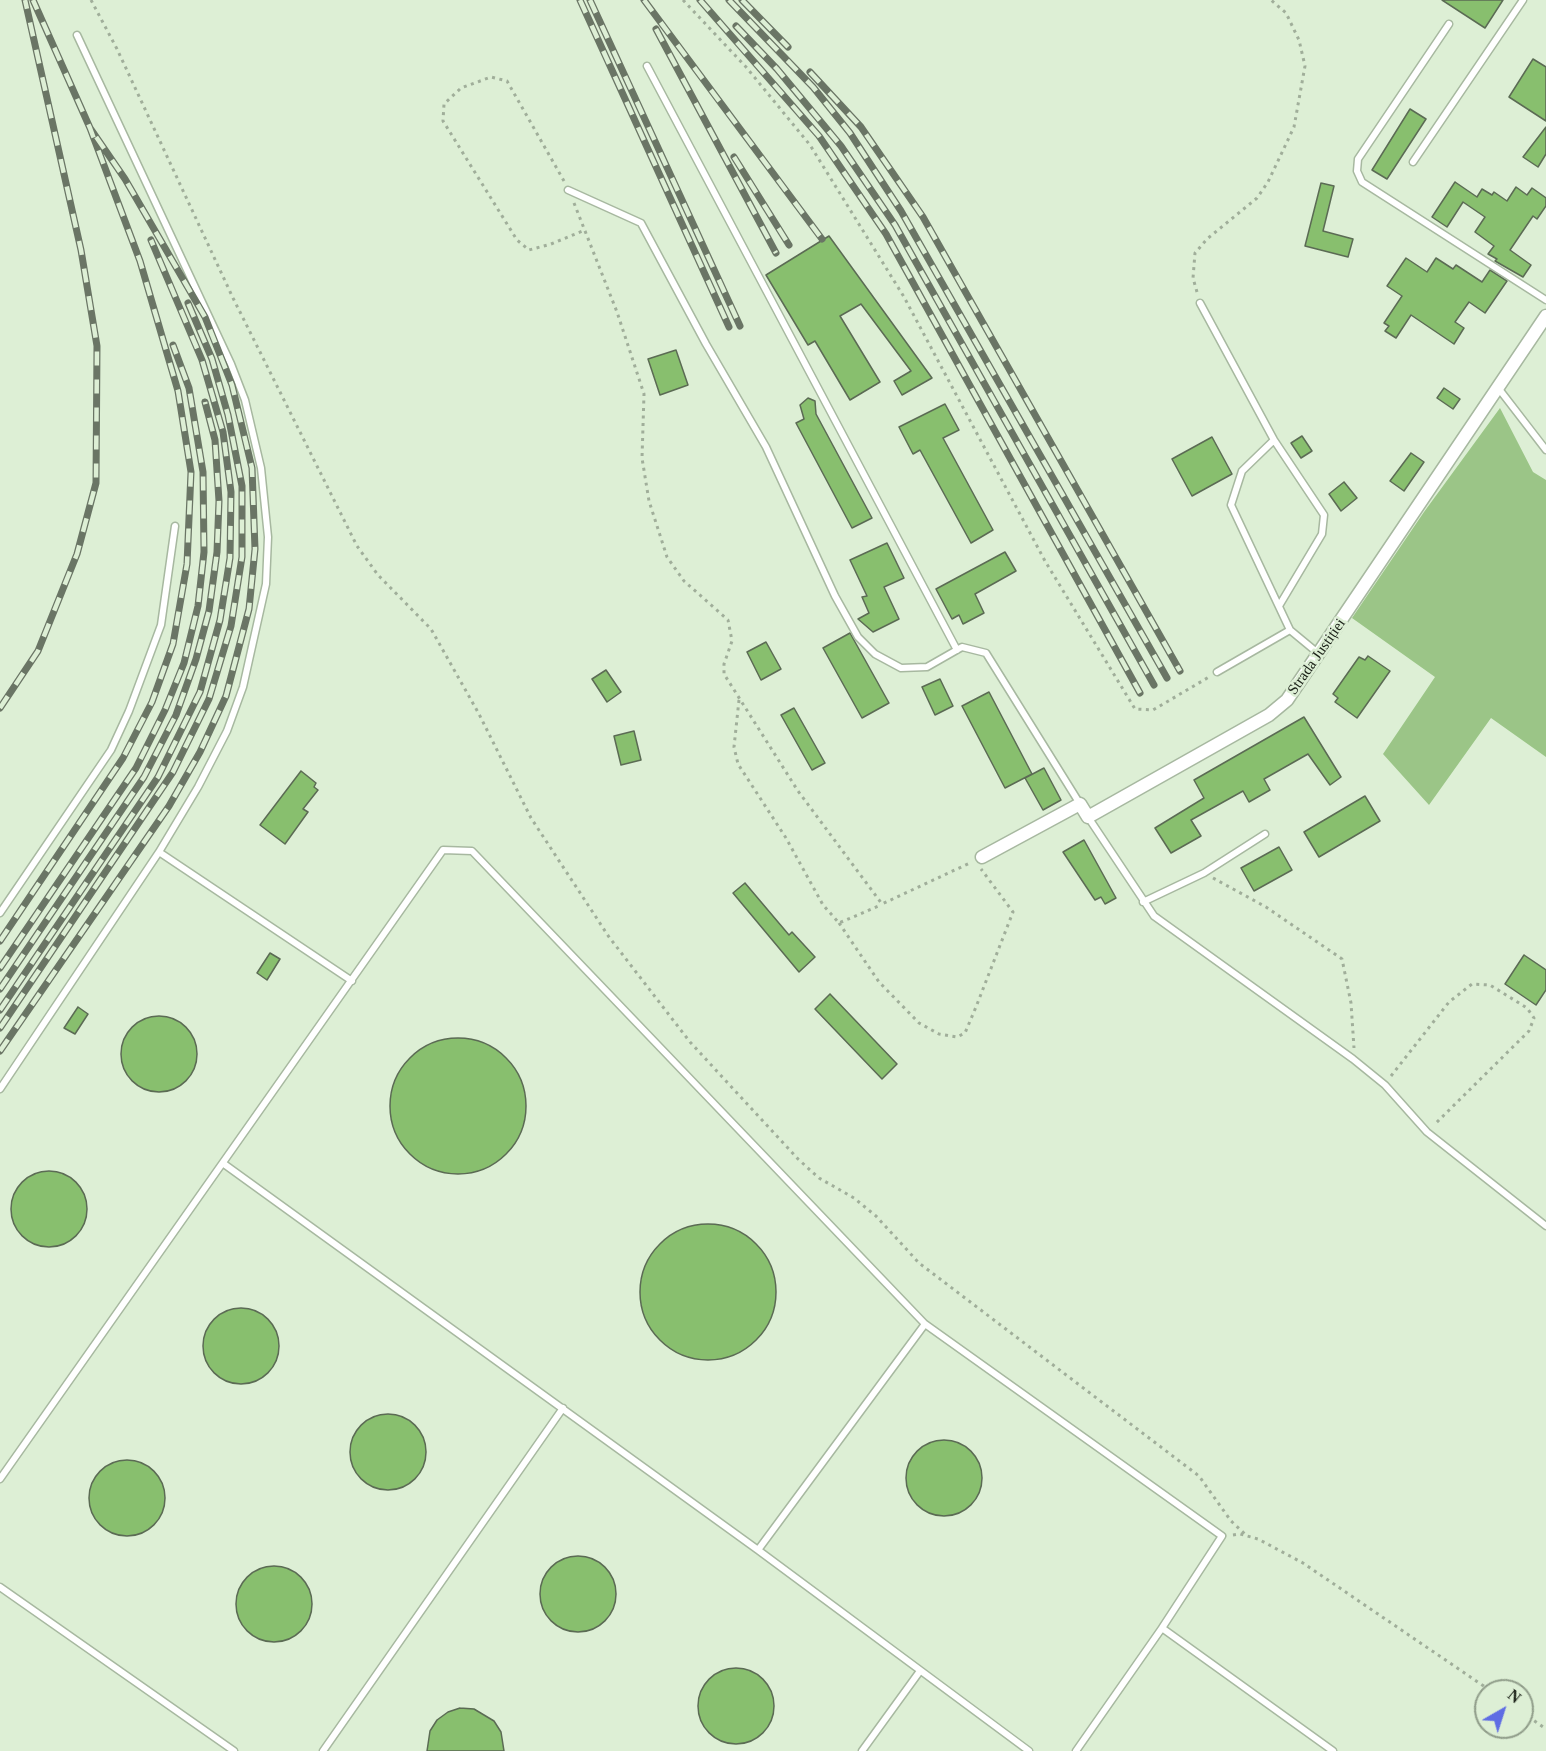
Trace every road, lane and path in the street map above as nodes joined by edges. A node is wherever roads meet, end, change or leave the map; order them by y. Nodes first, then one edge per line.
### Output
1 (91, 0) edge
2 (682, 0) edge
3 (1271, 0) edge
4 (1523, 0) edge
5 (1449, 24) dead end
6 (77, 35) dead end
7 (647, 66) dead end
8 (1413, 162) dead end
9 (568, 190) junction
10 (585, 230) junction
11 (1546, 300) edge
12 (1200, 303) joint
13 (1546, 316) edge
14 (1499, 389) junction
15 (1274, 440) junction
16 (1546, 450) edge
17 (175, 526) dead end
18 (1279, 606) junction
19 (1290, 630) junction
20 (957, 650) junction
21 (1319, 654) junction
22 (1217, 672) joint
23 (739, 699) junction
24 (1080, 804) junction
25 (1088, 817) junction
26 (1265, 834) dead end
27 (159, 852) junction
28 (982, 857) dead end
29 (1204, 873) junction
30 (1143, 902) junction
31 (882, 904) junction
32 (0, 913) edge
33 (839, 923) junction
34 (352, 981) junction
35 (1353, 1059) junction
36 (1384, 1085) junction
37 (0, 1089) edge
38 (1426, 1132) junction
39 (224, 1164) junction
40 (1546, 1226) edge
41 (924, 1324) junction
42 (563, 1408) junction
43 (0, 1479) edge
44 (1222, 1536) junction
45 (1247, 1536) junction
46 (758, 1550) junction
47 (0, 1587) edge
48 (1162, 1628) junction
49 (920, 1671) junction
50 (1474, 1679) edge
51 (234, 1751) edge
52 (323, 1751) edge
53 (862, 1751) edge
54 (1029, 1751) edge
55 (1076, 1751) edge
56 (1333, 1751) edge

1 - 45 path
2 - 22 path
3 - 12 path
4 - 8 lane
5 - 11 lane
6 - 27 lane
7 - 20 lane
9 - 10 path
9 - 10 path
9 - 20 lane
10 - 23 path
12 - 15 lane
13 - 14 street, Strada Justiției
14 - 16 lane
14 - 21 street, Strada Justiției
15 - 18 lane
15 - 18 lane
17 - 32 lane
18 - 19 lane
19 - 21 lane
19 - 22 lane
20 - 24 lane
21 - 25 street, Strada Justiției
23 - 31 path
23 - 33 path
24 - 25 street
24 - 28 street
25 - 30 lane
26 - 29 lane
27 - 34 lane
27 - 37 lane
29 - 30 lane
29 - 35 path
30 - 35 lane
31 - 33 path
31 - 33 path
34 - 39 lane
34 - 41 lane
35 - 36 lane
36 - 38 lane
36 - 38 path
38 - 40 lane
39 - 42 lane
39 - 43 lane
41 - 44 lane
41 - 46 lane
42 - 46 lane
42 - 52 lane
44 - 45 path
44 - 48 lane
45 - 50 path
46 - 49 lane
47 - 51 lane
48 - 55 lane
48 - 56 lane
49 - 53 lane
49 - 54 lane

